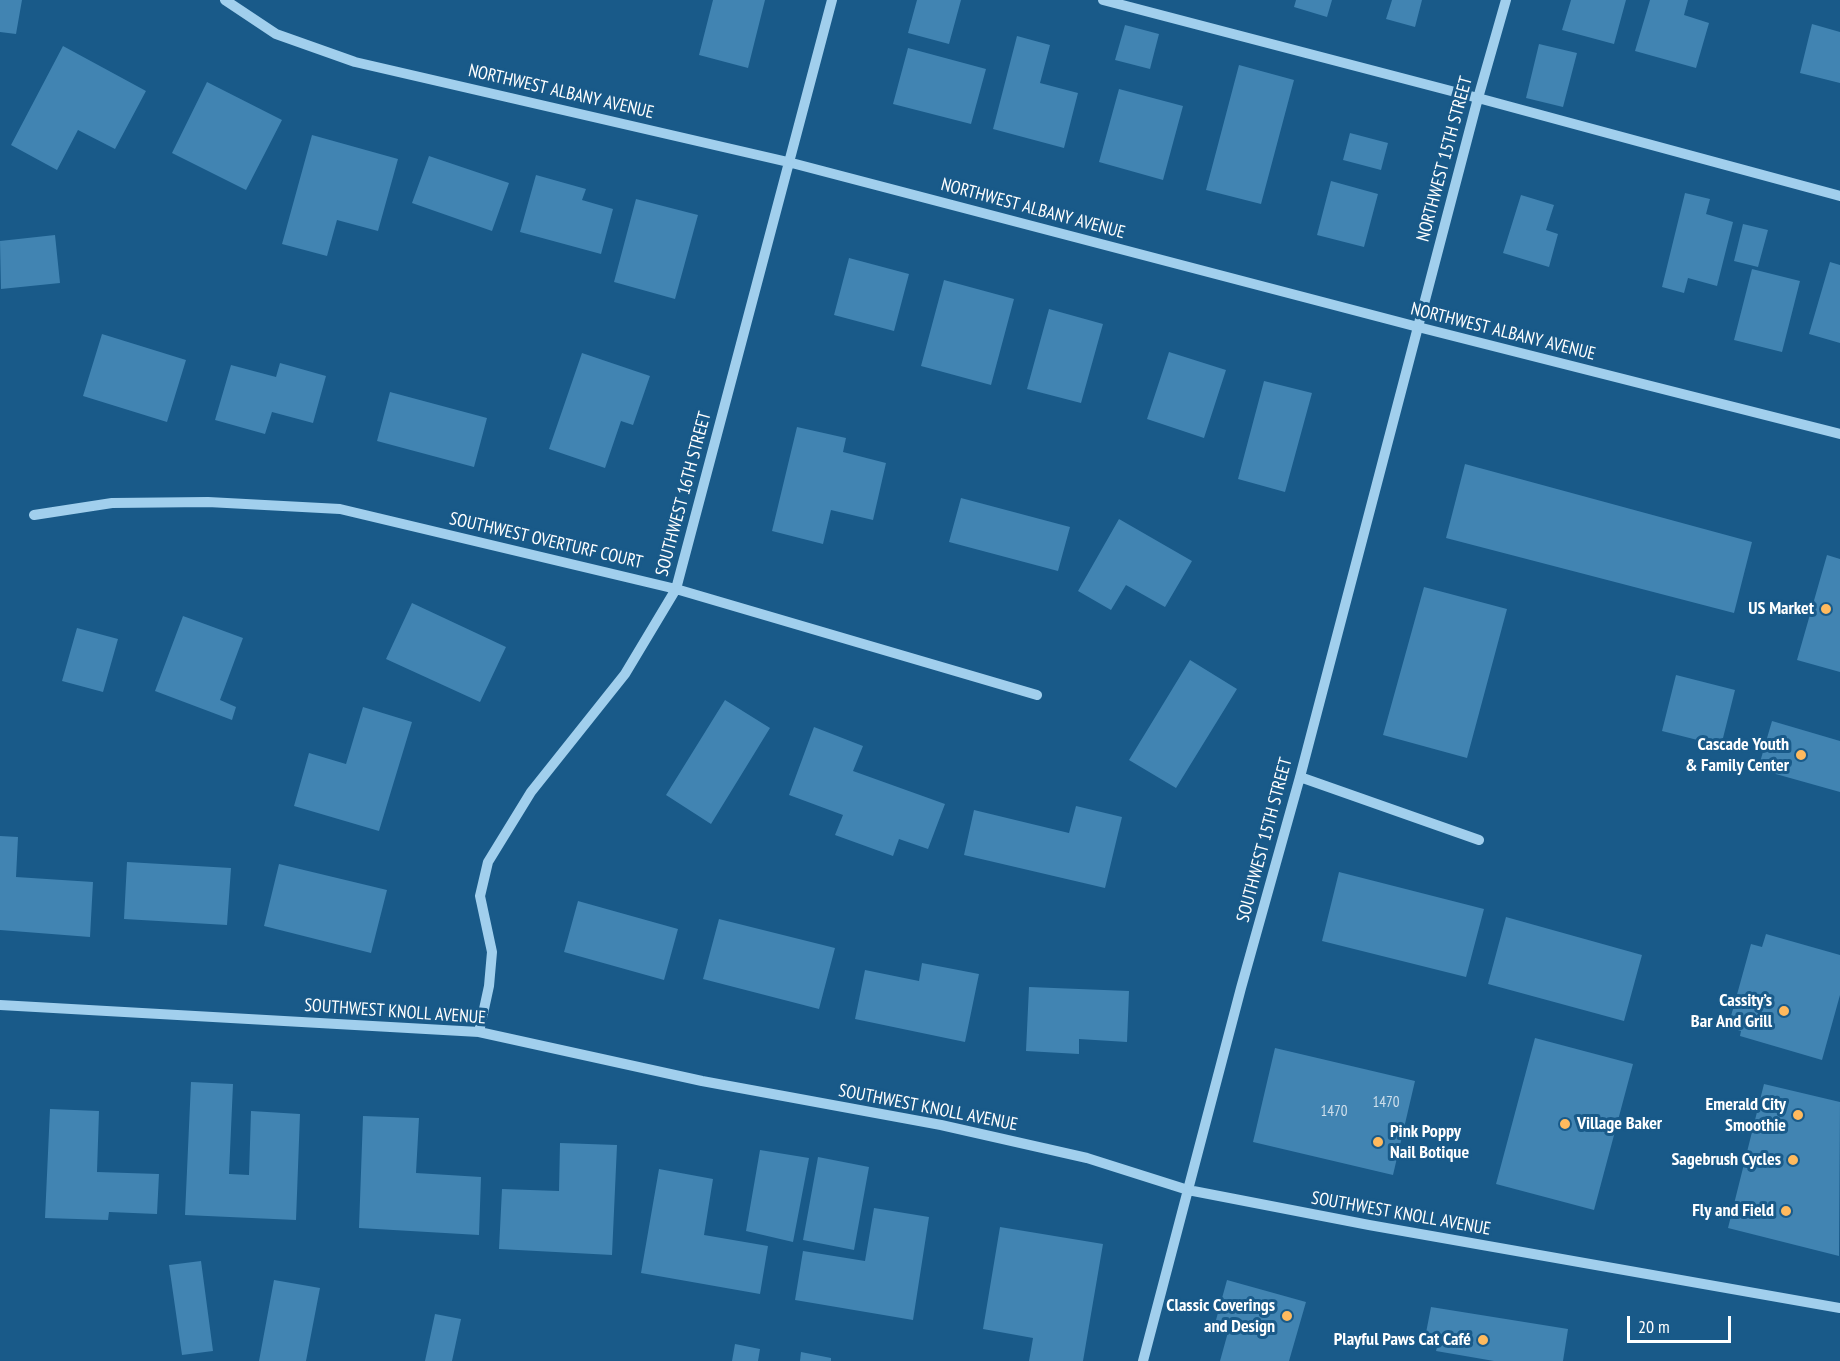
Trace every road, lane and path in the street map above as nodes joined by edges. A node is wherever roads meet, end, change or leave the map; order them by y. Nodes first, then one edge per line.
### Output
1 (225, 0) edge
2 (832, 0) edge
3 (1103, 0) edge
4 (1506, 0) edge
5 (1478, 98) junction
6 (788, 162) junction
7 (1840, 196) edge
8 (1418, 327) junction
9 (1840, 434) edge
10 (34, 515) dead end
11 (676, 589) junction
12 (1037, 695) dead end
13 (1300, 777) junction
14 (1479, 840) dead end
15 (0, 1005) edge
16 (479, 1032) junction
17 (1188, 1190) junction
18 (1840, 1308) edge
19 (1143, 1361) edge

1 - 6 street, NORTHWEST ALBANY AVENUE
2 - 6 street, SOUTHWEST 16TH STREET
3 - 5 street
4 - 5 street, NORTHWEST 15TH STREET
5 - 7 street
5 - 8 street, NORTHWEST 15TH STREET
6 - 8 street, NORTHWEST ALBANY AVENUE
6 - 11 street, SOUTHWEST 16TH STREET
8 - 9 street, NORTHWEST ALBANY AVENUE
8 - 13 street, SOUTHWEST 15TH STREET
10 - 11 street, SOUTHWEST OVERTURF COURT
11 - 12 street, SOUTHWEST OVERTURF COURT
11 - 16 street, SOUTHWEST 16TH STREET
13 - 14 street
13 - 17 street, SOUTHWEST 15TH STREET
15 - 16 street, SOUTHWEST KNOLL AVENUE
16 - 17 street, SOUTHWEST KNOLL AVENUE
17 - 18 street, SOUTHWEST KNOLL AVENUE
17 - 19 street, SOUTHWEST 15TH STREET

